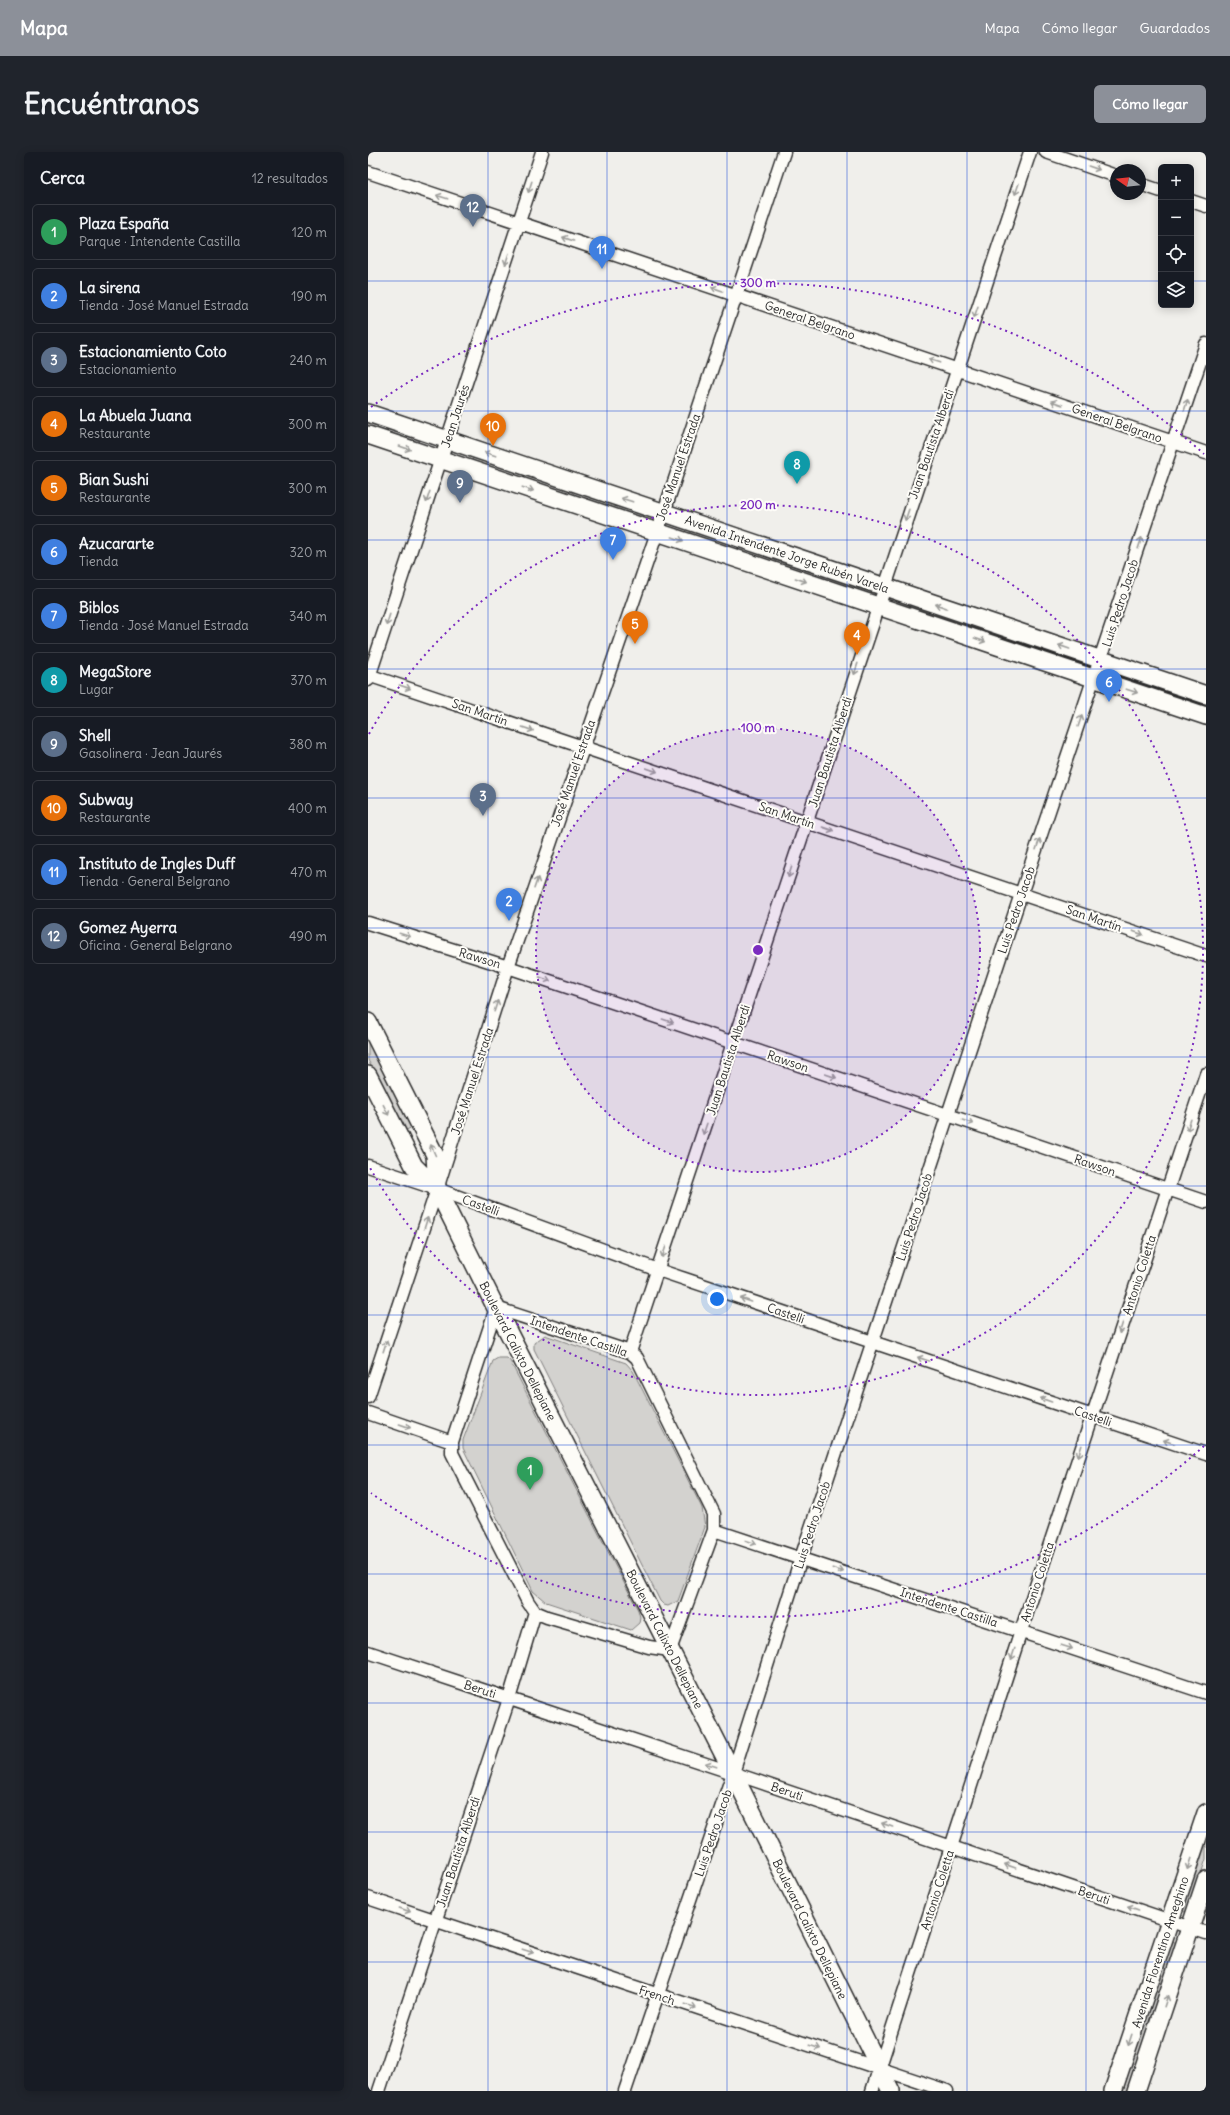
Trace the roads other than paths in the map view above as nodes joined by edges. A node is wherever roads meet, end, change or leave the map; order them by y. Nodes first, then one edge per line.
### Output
1 (542, 152) edge
2 (784, 152) edge
3 (1030, 152) edge
4 (1046, 152) edge
5 (368, 172) edge
6 (1110, 174) edge
7 (1146, 186) edge
8 (1158, 190) edge
9 (1194, 202) edge
10 (1206, 206) edge
11 (519, 222) junction
12 (736, 295) junction
13 (1206, 344) edge
14 (956, 369) junction
15 (368, 413) edge
16 (368, 435) edge
17 (447, 440) junction
18 (1174, 442) junction
19 (1206, 453) edge
20 (440, 460) junction
21 (664, 512) junction
22 (657, 532) junction
23 (883, 586) junction
24 (877, 606) junction
25 (1101, 660) junction
26 (369, 677) edge
27 (1095, 679) junction
28 (1206, 695) edge
29 (1206, 716) edge
30 (582, 747) junction
31 (807, 822) junction
32 (1021, 894) junction
33 (368, 923) edge
34 (1206, 956) edge
35 (508, 966) junction
36 (368, 1022) edge
37 (734, 1043) junction
38 (1206, 1074) edge
39 (368, 1075) edge
40 (948, 1115) junction
41 (368, 1166) edge
42 (437, 1189) junction
43 (1167, 1189) junction
44 (1206, 1202) edge
45 (658, 1270) junction
46 (496, 1308) junction
47 (872, 1342) junction
48 (630, 1352) junction
49 (368, 1397) edge
50 (368, 1413) edge
51 (1092, 1416) junction
52 (452, 1442) junction
53 (1206, 1454) edge
54 (714, 1530) junction
55 (801, 1558) junction
56 (535, 1612) junction
57 (1021, 1631) junction
58 (670, 1650) junction
59 (368, 1652) edge
60 (1206, 1693) edge
61 (509, 1699) junction
62 (733, 1773) junction
63 (1206, 1813) edge
64 (951, 1846) junction
65 (1206, 1880) edge
66 (368, 1898) edge
67 (436, 1920) junction
68 (1170, 1920) junction
69 (1198, 1930) edge
70 (658, 1995) junction
71 (879, 2068) junction
72 (379, 2091) edge
73 (625, 2091) edge
74 (872, 2091) edge
75 (891, 2091) edge
76 (947, 2091) edge
77 (1114, 2091) edge
78 (1136, 2091) edge

1 -> 11 street, Jean Jaurés
2 - 12 street, José Manuel Estrada
3 -> 14 street, Juan Bautista Alberdi
4 -> 6 street
11 -> 5 street, General Belgrano
7 - 8 street
9 - 10 street
12 -> 11 street, General Belgrano
11 -> 17 street, Jean Jaurés
14 -> 12 street, General Belgrano
12 - 21 street, José Manuel Estrada
18 -> 13 street, Luis Pedro Jacob
18 -> 14 street, General Belgrano
14 -> 23 street, Juan Bautista Alberdi
15 - 17 main road, Avenida Intendente Jorge Rubén Varela
16 -> 20 main road, Avenida Intendente Jorge Rubén Varela
17 - 20 street, Jean Jaurés
21 -> 17 main road, Avenida Intendente Jorge Rubén Varela
18 - 19 street, General Belgrano
25 -> 18 street, Luis Pedro Jacob
20 -> 22 main road, Avenida Intendente Jorge Rubén Varela
20 -> 26 street, Jean Jaurés
21 - 22 street, José Manuel Estrada
21 - 23 main road, Avenida Intendente Jorge Rubén Varela
22 -> 24 main road, Avenida Intendente Jorge Rubén Varela
22 - 30 street, José Manuel Estrada
23 - 24 street, Juan Bautista Alberdi
25 -> 23 main road, Avenida Intendente Jorge Rubén Varela
24 -> 27 main road, Avenida Intendente Jorge Rubén Varela
24 -> 31 street, Juan Bautista Alberdi
25 - 27 street, Luis Pedro Jacob
25 - 28 main road, Avenida Intendente Jorge Rubén Varela
26 -> 30 street, San Martín
27 -> 29 main road, Avenida Intendente Jorge Rubén Varela
32 -> 27 street, Luis Pedro Jacob
30 -> 31 street, San Martín
35 -> 30 street, José Manuel Estrada
31 -> 32 street, San Martín
31 -> 37 street, Juan Bautista Alberdi
32 -> 34 street, San Martín
32 - 40 street, Luis Pedro Jacob
33 -> 35 street, Rawson
35 -> 37 street, Rawson
42 -> 35 street, José Manuel Estrada
42 -> 36 main road, Boulevard Calixto Dellepiane
37 -> 40 street, Rawson
37 -> 45 street, Juan Bautista Alberdi
38 -> 43 street, Antonio Coletta
39 -> 42 main road, Boulevard Calixto Dellepiane
40 -> 43 street, Rawson
40 - 47 street, Luis Pedro Jacob
41 - 42 street, Castelli
42 - 45 street, Castelli
42 - 46 main road, Boulevard Calixto Dellepiane
49 -> 42 street, José Manuel Estrada
43 - 44 street, Rawson
43 -> 51 street, Antonio Coletta
47 -> 45 street, Castelli
45 - 48 street, Juan Bautista Alberdi
46 - 48 street, Intendente Castilla
46 - 52 street
46 - 58 main road, Boulevard Calixto Dellepiane
51 -> 47 street, Castelli
47 - 55 street, Luis Pedro Jacob
48 - 54 street, Intendente Castilla
50 -> 52 street
53 -> 51 street, Castelli
51 -> 57 street, Antonio Coletta
52 - 56 street
54 -> 55 street, Intendente Castilla
54 - 58 street, Intendente Castilla
55 -> 57 street, Intendente Castilla
55 - 62 street, Luis Pedro Jacob
56 - 58 street
56 - 61 street, Juan Bautista Alberdi
57 -> 60 street, Intendente Castilla
57 -> 64 street, Antonio Coletta
58 - 62 main road, Boulevard Calixto Dellepiane
59 - 61 street, Beruti
62 -> 61 street, Beruti
61 - 67 street, Juan Bautista Alberdi
64 -> 62 street, Beruti
62 - 70 street, Luis Pedro Jacob
62 - 71 main road, Boulevard Calixto Dellepiane
63 -> 68 main road, Avenida Florentino Ameghino
68 -> 64 street, Beruti
64 - 71 street, Antonio Coletta
65 - 69 main road, Avenida Florentino Ameghino
66 -> 67 street, French
67 -> 70 street, French
67 - 72 street, Juan Bautista Alberdi
68 - 69 street, Beruti
68 -> 77 main road, Avenida Florentino Ameghino
78 -> 69 main road, Avenida Florentino Ameghino
70 -> 71 street, French
70 - 73 street, Luis Pedro Jacob
71 - 74 street, Antonio Coletta
71 - 75 main road, Boulevard Calixto Dellepiane
71 - 76 street, French

